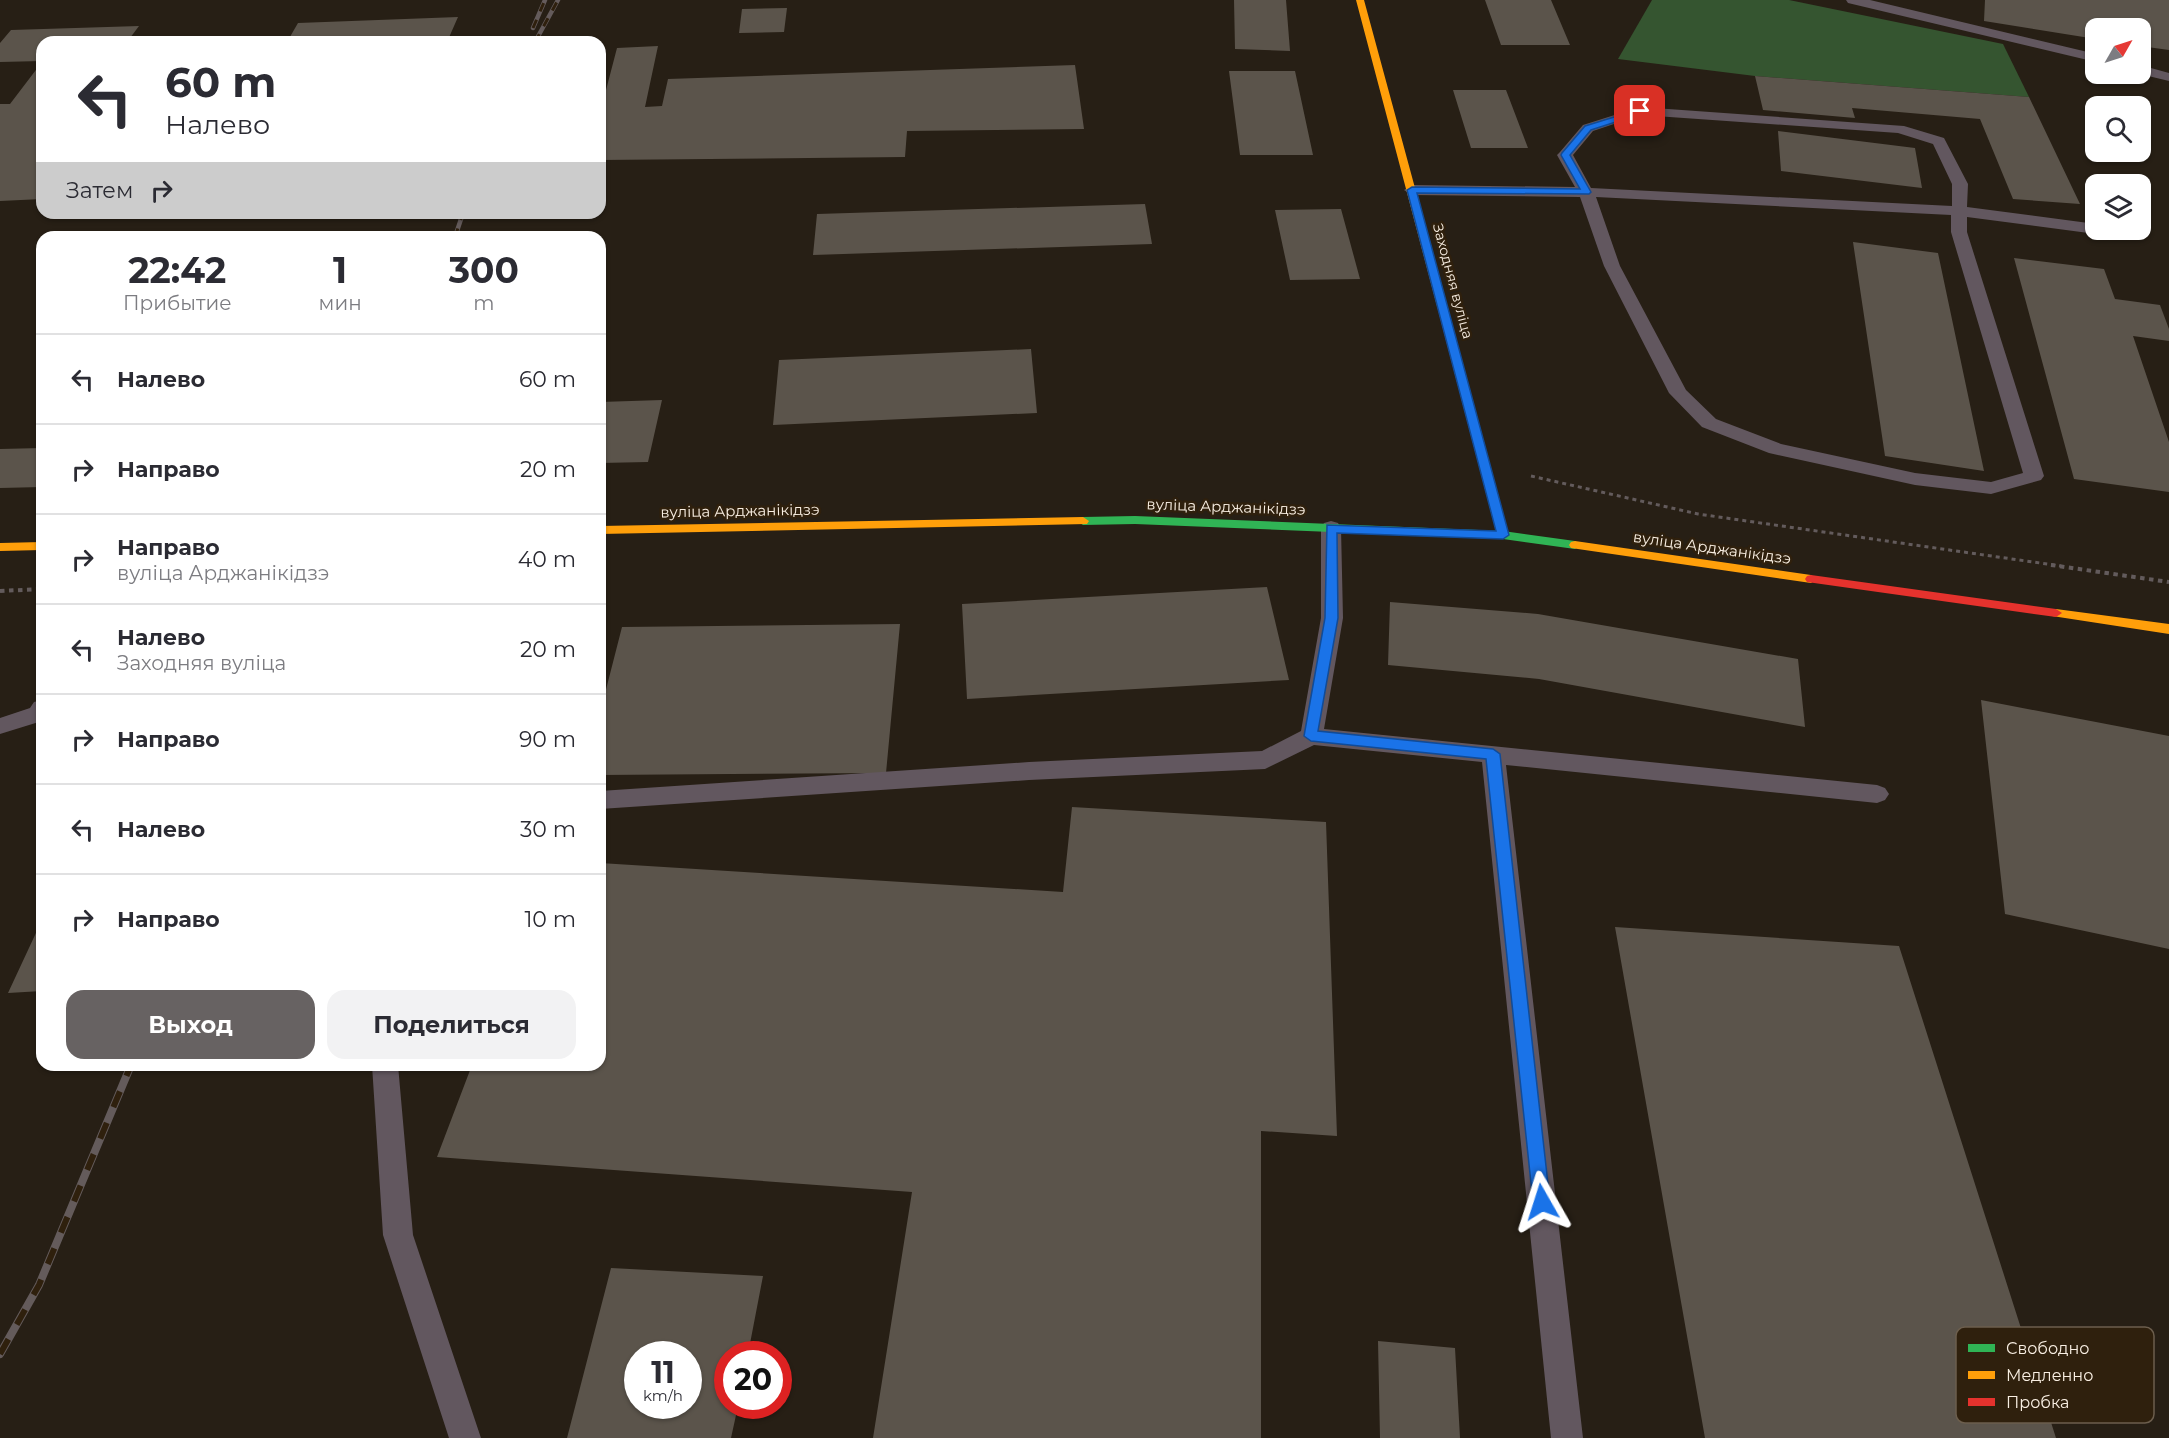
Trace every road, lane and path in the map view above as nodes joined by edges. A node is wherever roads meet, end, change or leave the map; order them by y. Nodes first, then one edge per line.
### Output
1 (1360, 0) edge
2 (1853, 0) edge
3 (2085, 55) edge
4 (2151, 72) edge
5 (2169, 77) edge
6 (1412, 190) junction
7 (1586, 192) junction
8 (1959, 211) junction
9 (2085, 228) edge
10 (1484, 466) junction
11 (1331, 528) junction
12 (606, 530) edge
13 (1503, 535) junction
14 (36, 546) edge
15 (0, 547) edge
16 (2169, 582) edge
17 (36, 589) edge
18 (0, 591) edge
19 (2169, 629) edge
20 (36, 715) edge
21 (0, 726) edge
22 (1311, 736) junction
23 (1493, 754) junction
24 (1877, 794) dead end
25 (606, 800) edge
26 (385, 1071) edge
27 (465, 1438) edge
28 (1567, 1438) edge

1 - 6 main road, Заходняя вуліца
2 - 3 lane
4 - 5 lane
6 - 7 lane
6 - 10 main road, Заходняя вуліца
7 - 8 lane
7 - 8 lane
7 - 8 lane
8 - 9 lane
10 - 13 main road, Заходняя вуліца
10 - 16 path
11 - 12 main road, вуліца Арджанікідзэ
11 - 13 main road, вуліца Арджанікідзэ
11 - 22 lane
13 - 19 main road, вуліца Арджанікідзэ
14 - 15 main road
17 - 18 path
20 - 21 lane
22 - 23 lane
22 - 25 lane
23 - 24 lane
23 - 28 lane
26 - 27 lane

